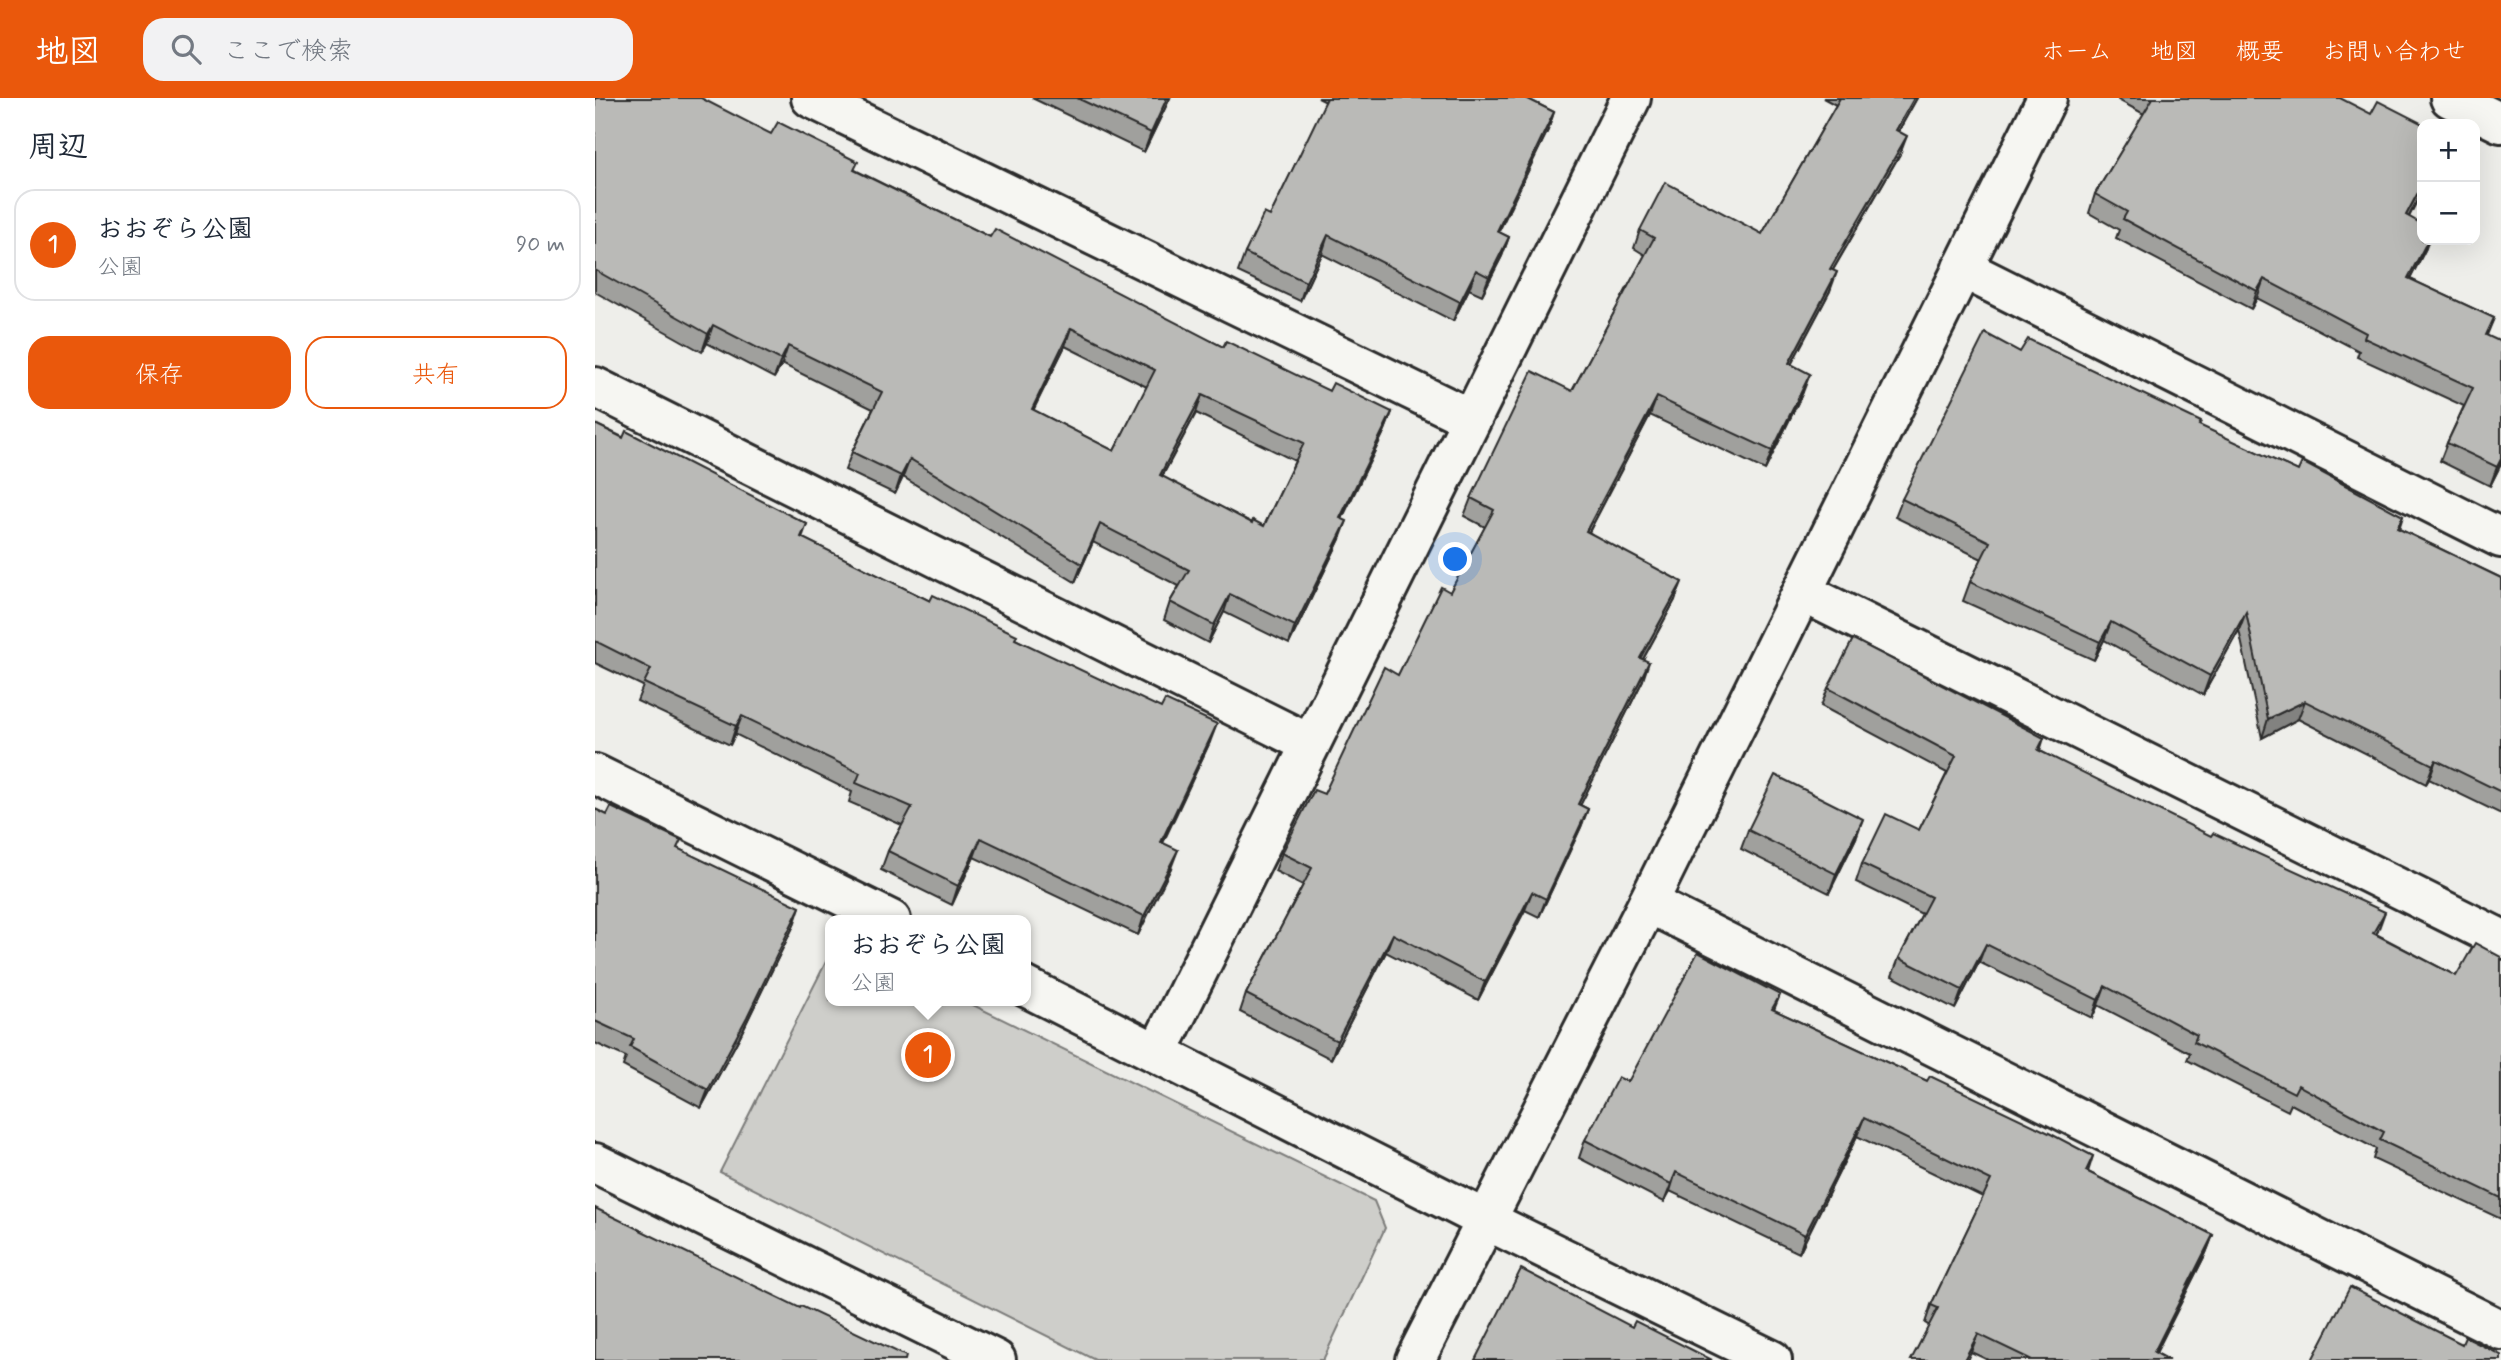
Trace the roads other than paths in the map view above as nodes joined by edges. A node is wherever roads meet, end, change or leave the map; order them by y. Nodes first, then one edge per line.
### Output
1 (811, 98) edge
2 (2047, 98) edge
3 (2450, 98) edge
4 (1628, 99) edge
5 (2501, 123) edge
6 (1962, 268) junction
7 (595, 387) edge
8 (1471, 419) junction
9 (2501, 538) edge
10 (1802, 593) junction
11 (1310, 744) junction
12 (595, 774) edge
13 (1648, 903) junction
14 (881, 915) edge
15 (2501, 940) edge
16 (1031, 989) edge
17 (1158, 1052) junction
18 (595, 1163) edge
19 (1486, 1220) junction
20 (2501, 1330) edge
21 (996, 1360) edge
22 (1415, 1360) edge
23 (1772, 1360) edge

1 - 8 street
2 - 6 street
3 - 5 street
4 - 8 street
6 - 9 street
6 - 10 street
7 - 11 street
8 - 11 street
10 - 13 street
10 - 15 street
11 - 17 street
12 - 14 street
13 - 19 street
13 - 20 street
16 - 17 street
17 - 19 street
18 - 21 street
19 - 22 street
19 - 23 street

